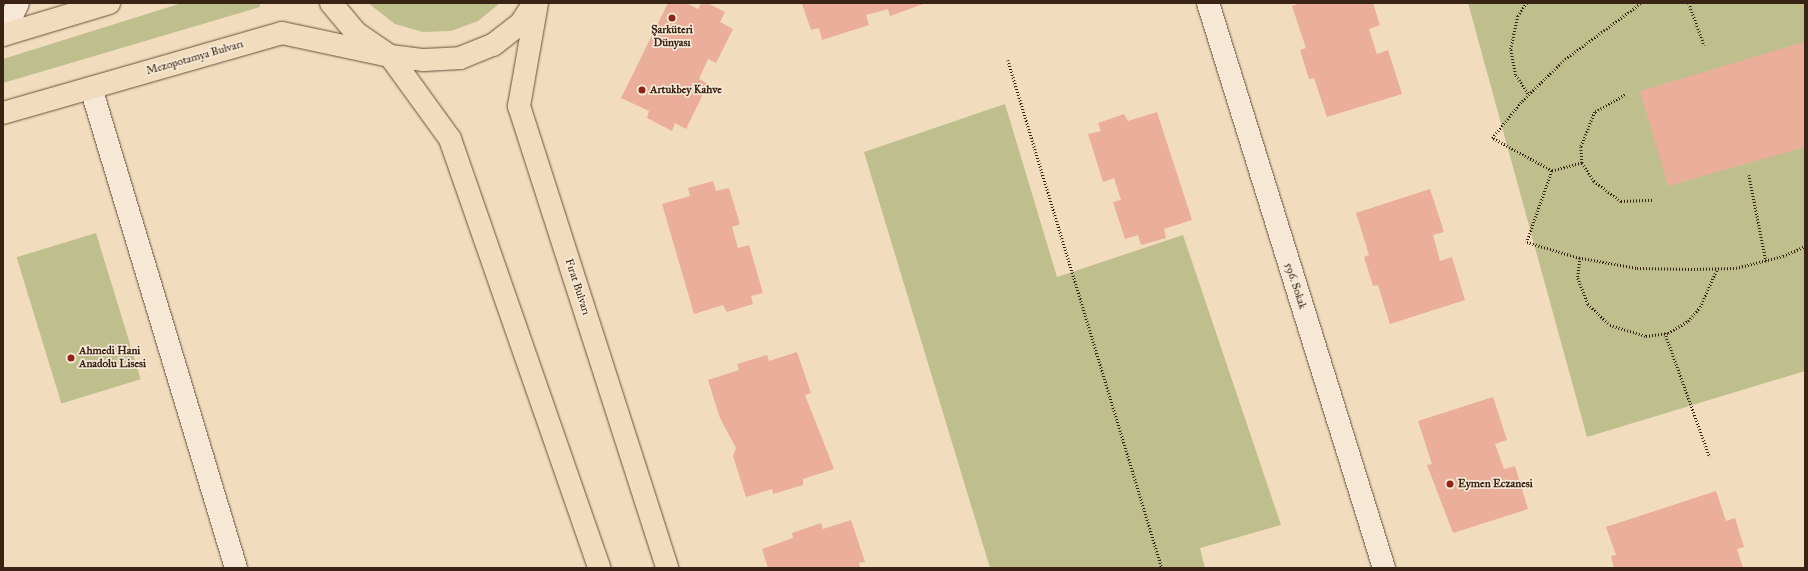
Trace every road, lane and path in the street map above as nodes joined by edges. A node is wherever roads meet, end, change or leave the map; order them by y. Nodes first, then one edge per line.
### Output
1 (18, 3) edge
2 (109, 3) edge
3 (331, 3) edge
4 (534, 3) edge
5 (537, 3) edge
6 (1208, 3) edge
7 (1527, 3) edge
8 (1641, 3) edge
9 (1689, 3) edge
10 (1636, 4) edge
11 (3, 35) edge
12 (1704, 45) dead end
13 (390, 56) junction
14 (1008, 60) dead end
15 (91, 88) junction
16 (1529, 94) junction
17 (1625, 95) dead end
18 (3, 113) edge
19 (1582, 163) junction
20 (1552, 171) junction
21 (1749, 175) dead end
22 (1654, 200) dead end
23 (1805, 246) edge
24 (1580, 258) junction
25 (1766, 260) junction
26 (1717, 269) junction
27 (1665, 333) junction
28 (1710, 457) dead end
29 (236, 568) edge
30 (599, 568) edge
31 (667, 568) edge
32 (1162, 568) edge
33 (1384, 568) edge

1 - 11 street
2 - 11 main road
3 - 13 main road
4 - 13 main road, Mezopotamya Bulvarı
5 - 31 main road, Fırat Bulvarı
6 - 33 street, 596. Sokak
7 - 16 path
8 - 10 path
9 - 12 path
10 - 16 path
13 - 15 main road, Mezopotamya Bulvarı
13 - 30 main road
14 - 32 path
15 - 18 main road, Mezopotamya Bulvarı
15 - 29 street
16 - 20 path
17 - 19 path
19 - 20 path
19 - 22 path
20 - 24 path
21 - 25 path
23 - 25 path
24 - 26 path
24 - 27 path
25 - 26 path
26 - 27 path
27 - 28 path

